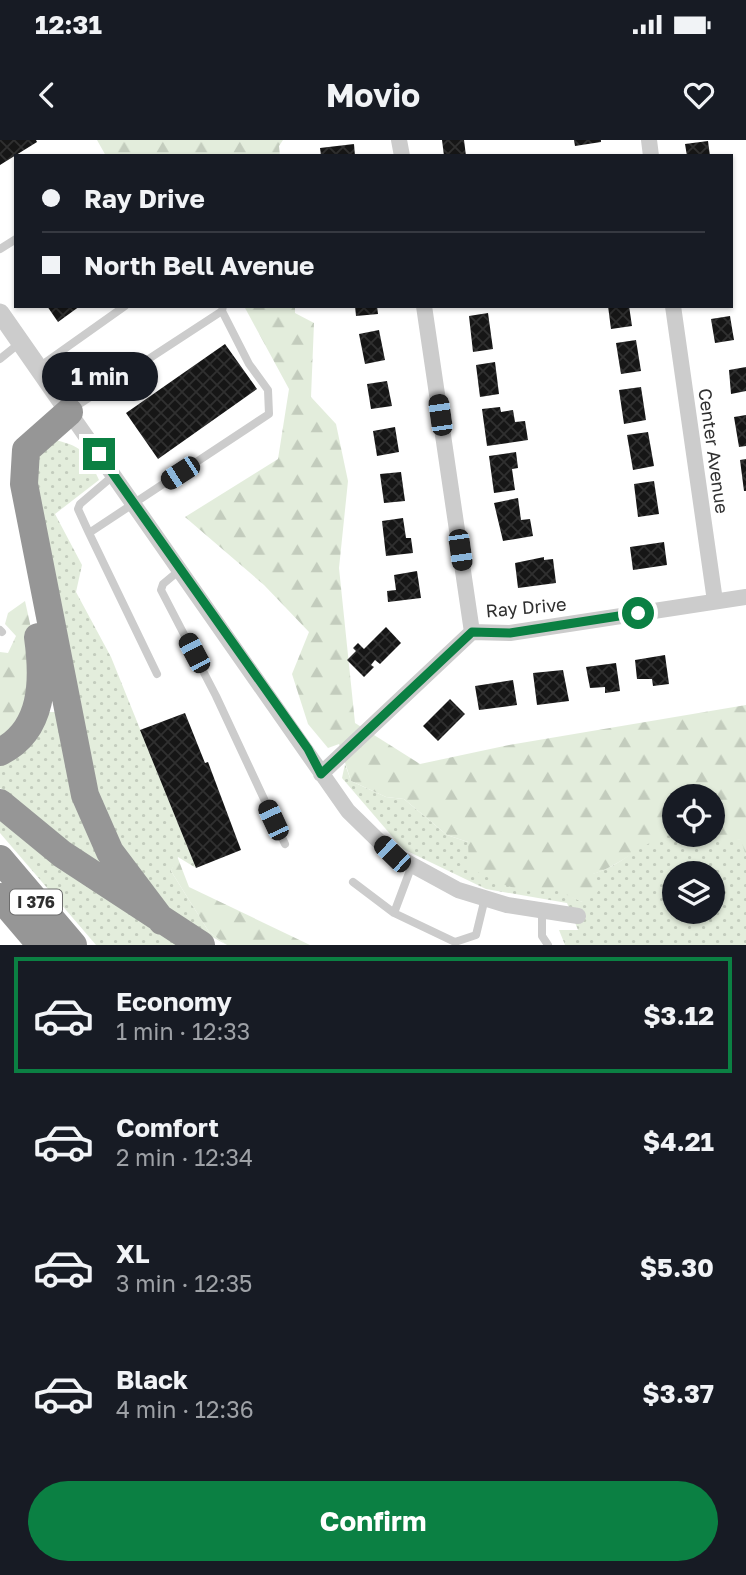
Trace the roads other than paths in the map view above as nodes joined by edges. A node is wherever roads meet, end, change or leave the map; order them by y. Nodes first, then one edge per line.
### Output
1 (122, 308) edge
2 (424, 308) edge
3 (673, 308) edge
4 (223, 309) edge
5 (0, 313) edge
6 (20, 342) junction
7 (0, 359) edge
8 (38, 368) junction
9 (69, 412) junction
10 (114, 475) junction
11 (135, 503) junction
12 (89, 533) junction
13 (181, 569) junction
14 (746, 597) edge
15 (715, 601) junction
16 (472, 632) junction
17 (157, 674) dead end
18 (0, 752) edge
19 (321, 774) junction
20 (0, 803) edge
21 (285, 844) dead end
22 (0, 859) edge
23 (412, 865) junction
24 (353, 882) dead end
25 (0, 897) edge
26 (485, 898) junction
27 (0, 912) edge
28 (542, 912) junction
29 (394, 913) junction
30 (578, 916) dead end
31 (162, 920) junction
32 (24, 945) edge
33 (41, 945) edge
34 (73, 945) edge
35 (201, 945) edge
36 (548, 945) edge

1 - 8 lane
2 - 16 street
3 - 15 street, Center Avenue
4 - 9 lane
4 - 11 lane
5 - 6 street
6 - 7 lane
6 - 8 street
8 - 9 street
9 - 10 street
9 - 18 highway
9 - 31 highway
10 - 11 street
10 - 12 lane
11 - 12 lane
11 - 13 street
12 - 17 lane
13 - 19 street
13 - 21 lane
14 - 15 street, Ray Drive
15 - 16 street, Ray Drive
16 - 19 street, Ray Drive
19 - 23 street
20 - 31 highway
22 - 34 highway, I 376
23 - 26 street
23 - 29 lane
24 - 29 lane
25 - 33 highway, I 376
26 - 28 street
26 - 29 lane
27 - 32 highway
28 - 30 street
28 - 36 lane
31 - 35 highway

